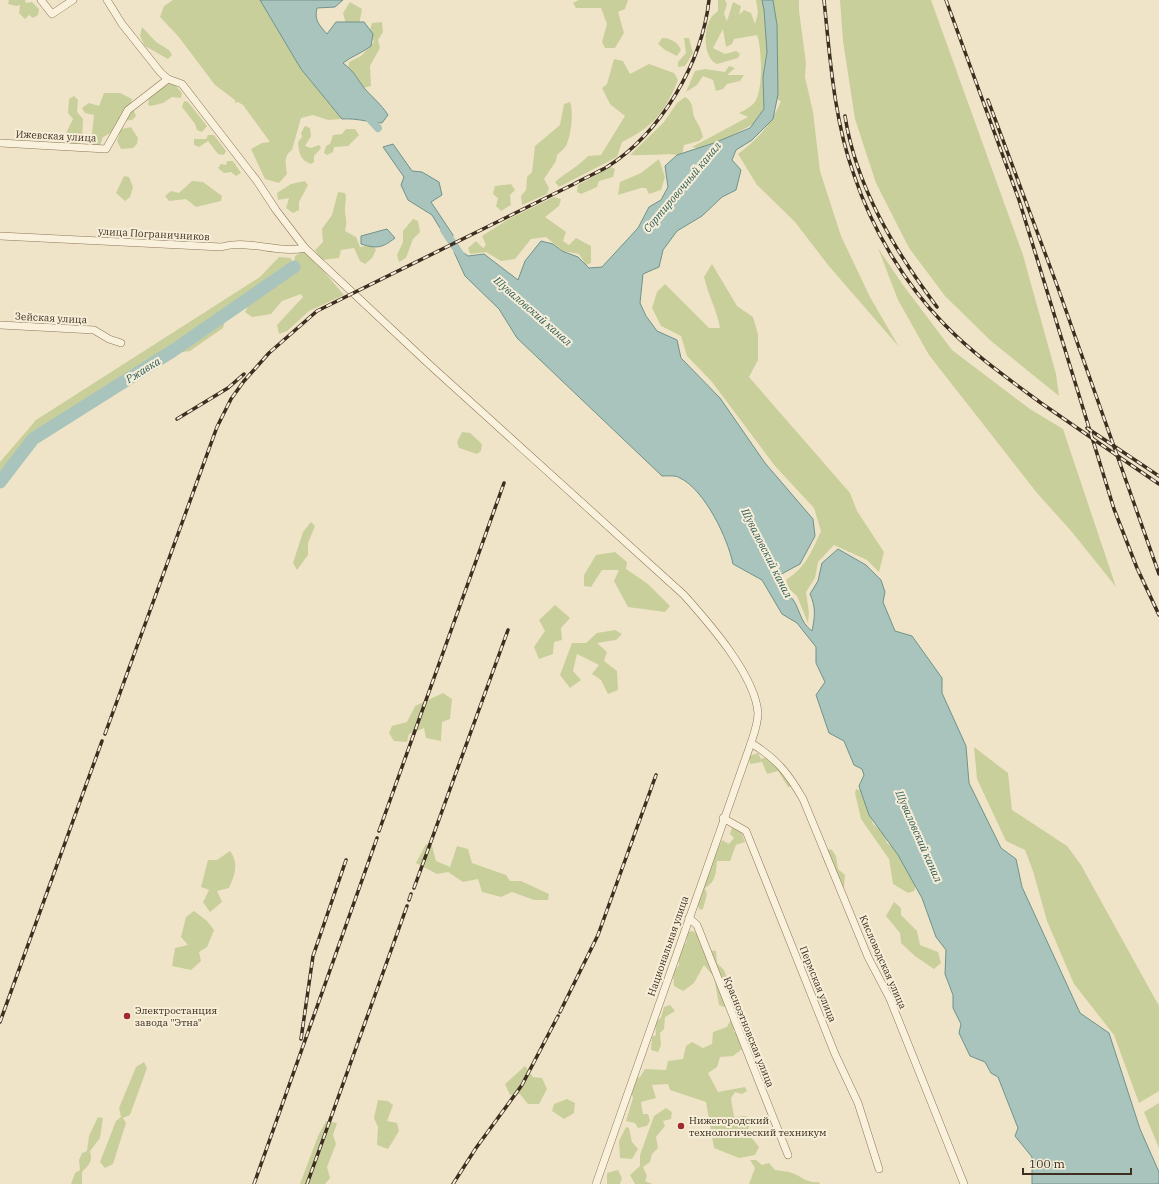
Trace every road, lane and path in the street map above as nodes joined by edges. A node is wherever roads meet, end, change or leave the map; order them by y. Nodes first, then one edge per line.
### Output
1 (41, 0) edge
2 (73, 0) edge
3 (107, 0) edge
4 (168, 79) junction
5 (0, 143) edge
6 (0, 236) edge
7 (305, 248) junction
8 (0, 325) edge
9 (121, 343) dead end
10 (751, 743) junction
11 (723, 818) junction
12 (689, 918) junction
13 (788, 1155) dead end
14 (879, 1169) dead end
15 (596, 1184) edge
16 (964, 1184) edge

1 - 2 street
3 - 4 street
4 - 5 street, Ижевская улица
4 - 7 street
6 - 7 street, улица Пограничников
7 - 10 street, Национальная улица
8 - 9 street, Зейская улица
10 - 11 street, Национальная улица
10 - 16 street, Кисловодская улица
11 - 12 street, Национальная улица
11 - 14 street, Пермская улица
12 - 13 street, Красноэтновская улица
12 - 15 street, Национальная улица

